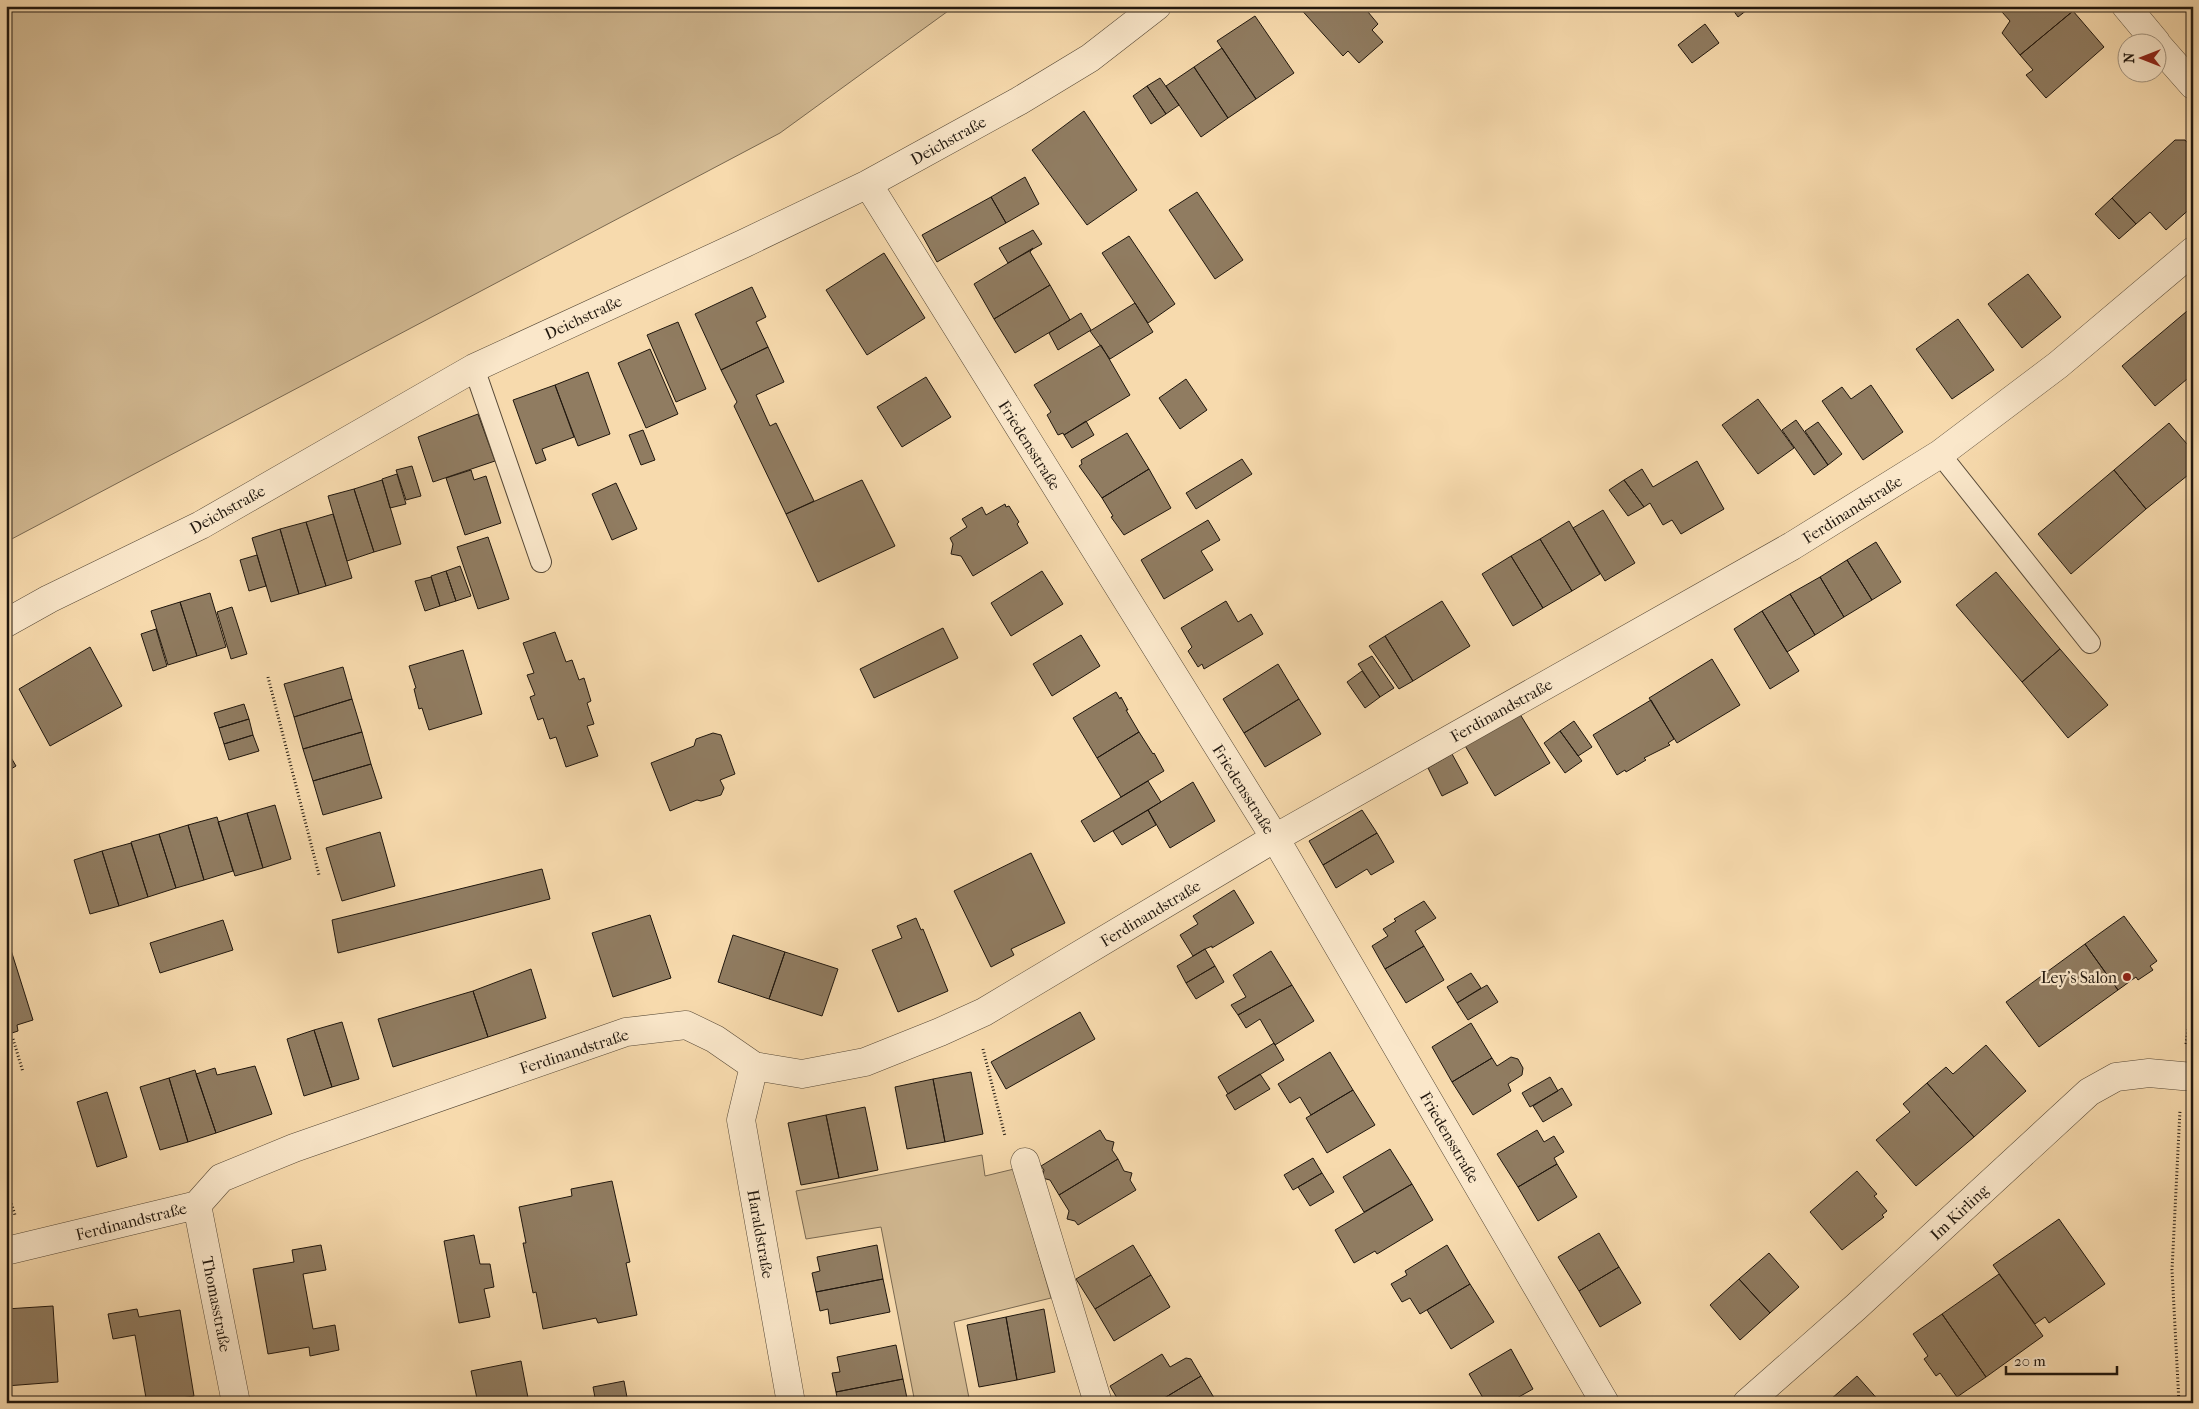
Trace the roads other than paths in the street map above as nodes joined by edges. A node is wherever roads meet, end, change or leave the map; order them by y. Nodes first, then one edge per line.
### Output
1 (1156, 6) edge
2 (2126, 6) edge
3 (2147, 32) edge
4 (2166, 54) edge
5 (2193, 85) edge
6 (868, 184) junction
7 (2193, 251) edge
8 (474, 368) junction
9 (1940, 454) junction
10 (541, 562) dead end
11 (6, 623) edge
12 (2090, 643) dead end
13 (1275, 838) junction
14 (754, 1066) junction
15 (2187, 1077) edge
16 (1025, 1162) road end
17 (197, 1205) junction
18 (6, 1251) edge
19 (236, 1403) edge
20 (791, 1403) edge
21 (1098, 1403) edge
22 (1605, 1403) edge
23 (1747, 1403) edge

1 - 6 street, Deichstraße
2 - 3 street
4 - 5 street
6 - 8 street, Deichstraße
6 - 13 street, Friedensstraße
7 - 9 street, Ferdinandstraße
8 - 10 lane
8 - 11 street, Deichstraße
9 - 12 lane
9 - 13 street, Ferdinandstraße
13 - 14 street, Ferdinandstraße
13 - 22 street, Friedensstraße
14 - 17 street, Ferdinandstraße
14 - 20 street, Haraldstraße
15 - 23 street, Im Kirling
16 - 21 street
17 - 18 street, Ferdinandstraße
17 - 19 street, Thomasstraße

